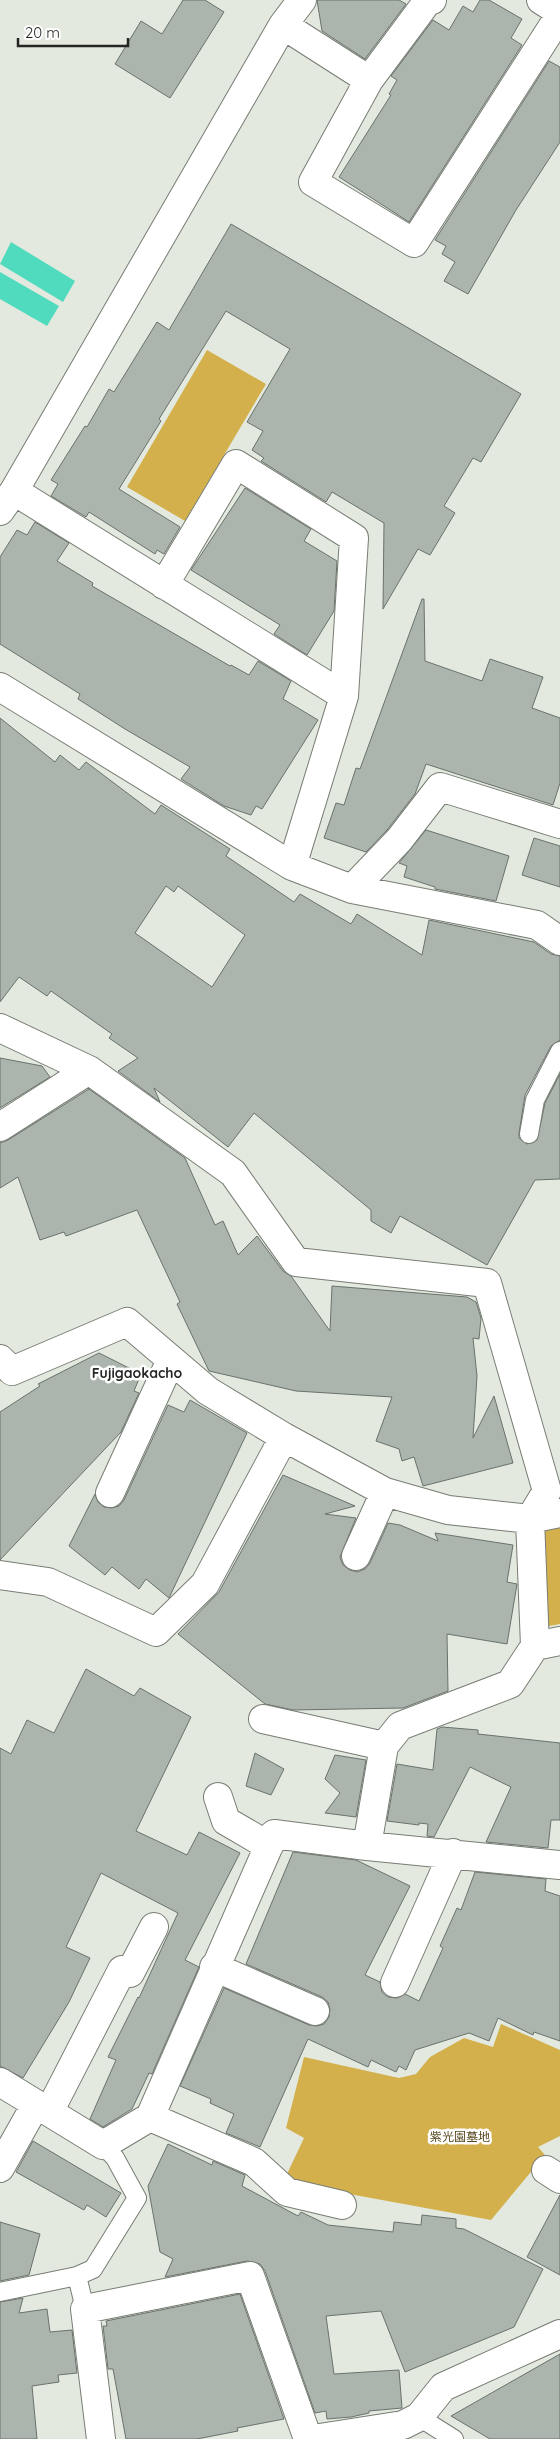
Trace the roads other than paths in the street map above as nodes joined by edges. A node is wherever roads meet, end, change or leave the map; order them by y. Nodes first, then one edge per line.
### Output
1 (302, 0) edge
2 (432, 0) edge
3 (541, 0) edge
4 (560, 13) edge
5 (283, 25) junction
6 (369, 80) junction
7 (7, 501) edge
8 (164, 585) junction
9 (0, 687) edge
10 (344, 696) junction
11 (560, 824) edge
12 (292, 866) junction
13 (352, 889) junction
14 (560, 941) edge
15 (0, 1028) edge
16 (560, 1051) edge
17 (89, 1070) junction
18 (0, 1127) edge
19 (529, 1134) dead end
20 (0, 1359) edge
21 (171, 1360) junction
22 (284, 1436) junction
23 (385, 1492) junction
24 (110, 1493) dead end
25 (560, 1513) edge
26 (530, 1519) junction
27 (356, 1556) dead end
28 (0, 1576) edge
29 (548, 1644) edge
30 (262, 1719) dead end
31 (384, 1746) junction
32 (218, 1797) dead end
33 (269, 1846) junction
34 (366, 1846) junction
35 (453, 1853) junction
36 (560, 1865) edge
37 (154, 1927) dead end
38 (214, 1967) junction
39 (395, 1983) dead end
40 (314, 2011) dead end
41 (0, 2082) edge
42 (43, 2108) junction
43 (150, 2117) junction
44 (103, 2145) junction
45 (0, 2168) edge
46 (342, 2205) dead end
47 (77, 2276) junction
48 (0, 2292) edge
49 (85, 2309) junction
50 (560, 2334) edge
51 (419, 2417) junction
52 (101, 2439) edge
53 (308, 2439) edge
54 (313, 2439) edge
55 (454, 2439) edge

1 - 5 street
2 - 6 street
3 - 4 street
4 - 6 street
5 - 6 street
5 - 7 street
7 - 8 street
8 - 10 street
8 - 10 street
9 - 12 street
10 - 12 street
11 - 13 street
12 - 13 street
13 - 14 street
15 - 17 street
16 - 19 lane
17 - 18 street
17 - 26 street
20 - 21 street
21 - 22 street
21 - 24 street
22 - 23 street
22 - 28 street
23 - 26 street
23 - 27 street
25 - 26 street
26 - 29 street
29 - 31 street
30 - 31 street
31 - 34 street
32 - 33 street
33 - 34 street
33 - 38 street
34 - 35 street
35 - 36 street
35 - 39 street
37 - 42 street
38 - 40 street
38 - 43 street
41 - 42 street
42 - 44 street
42 - 45 street
43 - 44 street
43 - 46 street
44 - 47 lane
47 - 48 lane
47 - 49 lane
49 - 52 street
49 - 53 street
50 - 51 street
51 - 54 street
51 - 55 lane

